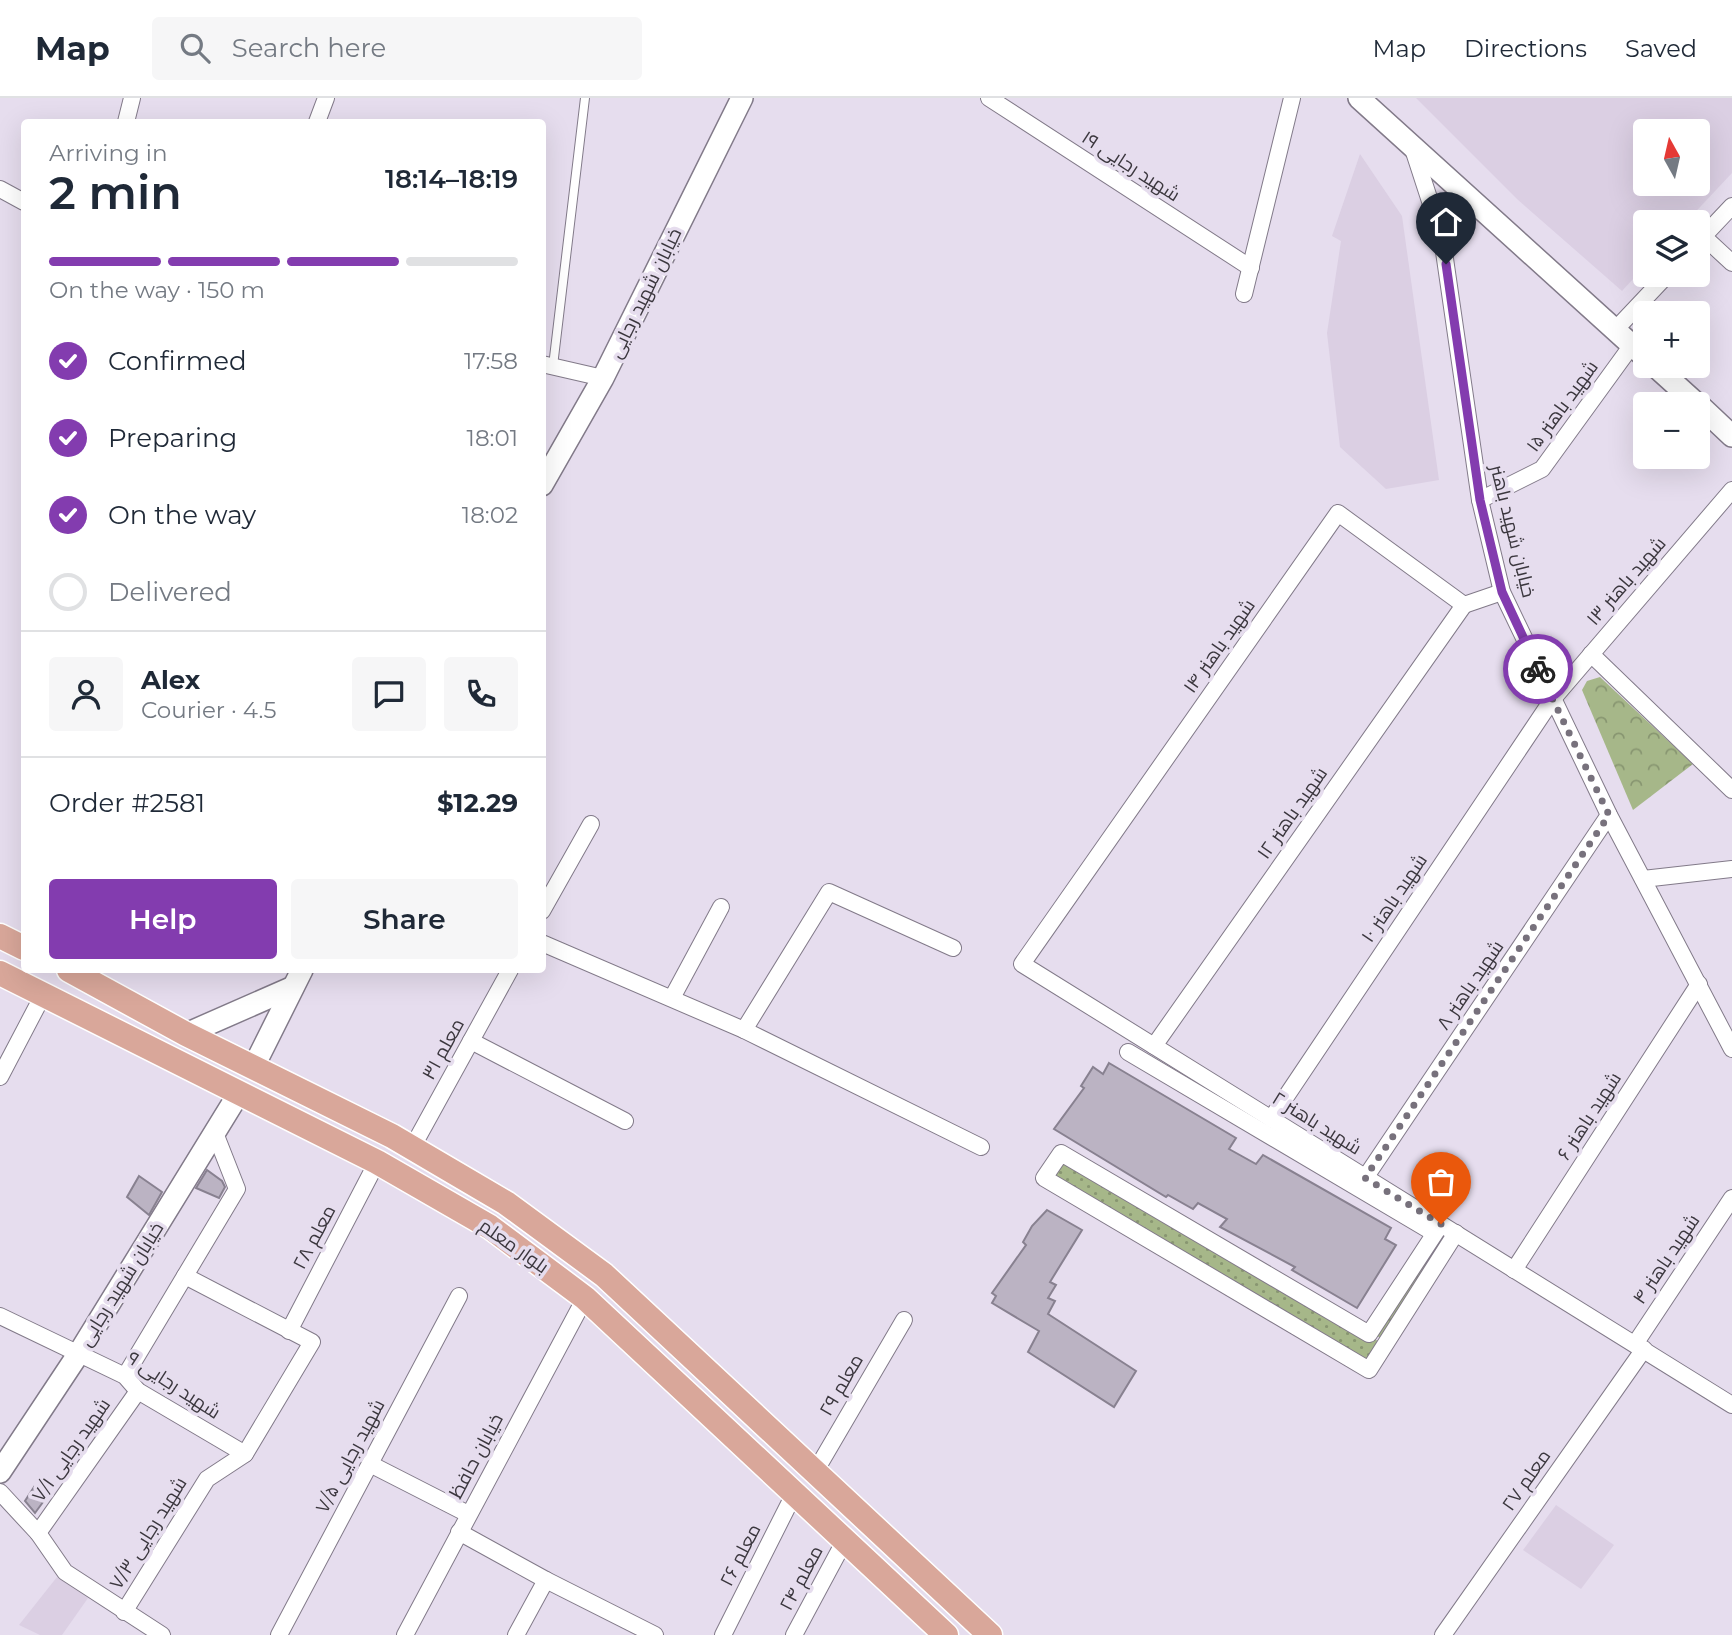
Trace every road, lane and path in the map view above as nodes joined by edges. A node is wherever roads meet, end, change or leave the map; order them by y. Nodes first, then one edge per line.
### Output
1 (132, 98) edge
2 (326, 98) edge
3 (584, 98) edge
4 (742, 98) edge
5 (989, 98) edge
6 (1292, 98) edge
7 (1359, 98) edge
8 (127, 119) edge
9 (318, 119) edge
10 (1412, 146) junction
11 (0, 189) edge
12 (21, 200) edge
13 (1732, 206) edge
14 (1710, 229) edge
15 (1710, 246) edge
16 (1732, 263) edge
17 (1251, 268) junction
18 (1656, 287) edge
19 (1244, 294) dead end
20 (1615, 330) junction
21 (1633, 346) edge
22 (1633, 358) edge
23 (548, 365) edge
24 (603, 378) junction
25 (1668, 378) edge
26 (1684, 392) edge
27 (1710, 416) edge
28 (1732, 436) edge
29 (546, 470) edge
30 (1732, 490) edge
31 (1480, 500) junction
32 (1502, 592) junction
33 (1464, 605) junction
34 (1591, 654) junction
35 (1552, 700) junction
36 (1732, 790) edge
37 (1609, 815) junction
38 (591, 824) dead end
39 (1732, 869) edge
40 (1643, 879) junction
41 (546, 904) edge
42 (721, 906) dead end
43 (0, 936) edge
44 (546, 945) edge
45 (21, 946) edge
46 (953, 948) dead end
47 (1023, 964) joint
48 (0, 973) edge
49 (83, 973) edge
50 (508, 973) edge
51 (298, 978) edge
52 (1699, 984) junction
53 (43, 995) junction
54 (672, 998) junction
55 (744, 1030) junction
56 (187, 1034) junction
57 (471, 1041) junction
58 (1154, 1046) junction
59 (1732, 1047) edge
60 (1128, 1052) dead end
61 (253, 1068) junction
62 (0, 1077) edge
63 (239, 1093) junction
64 (1272, 1119) junction
65 (625, 1121) dead end
66 (215, 1133) junction
67 (981, 1147) dead end
68 (412, 1148) junction
69 (377, 1162) junction
70 (1365, 1178) junction
71 (1732, 1198) edge
72 (1438, 1229) junction
73 (1456, 1233) junction
74 (1514, 1270) junction
75 (185, 1276) junction
76 (459, 1296) dead end
77 (585, 1298) junction
78 (0, 1316) edge
79 (904, 1320) dead end
80 (289, 1331) junction
81 (1369, 1334) junction
82 (1385, 1343) junction
83 (1639, 1346) junction
84 (79, 1353) junction
85 (125, 1376) junction
86 (138, 1391) junction
87 (1732, 1405) edge
88 (245, 1454) junction
89 (370, 1464) junction
90 (0, 1472) edge
91 (815, 1472) junction
92 (0, 1492) edge
93 (794, 1494) junction
94 (468, 1514) junction
95 (459, 1532) junction
96 (38, 1533) junction
97 (845, 1540) junction
98 (546, 1580) junction
99 (932, 1581) junction
100 (913, 1604) junction
101 (124, 1612) junction
102 (162, 1635) edge
103 (279, 1635) edge
104 (405, 1635) edge
105 (516, 1635) edge
106 (654, 1635) edge
107 (723, 1635) edge
108 (794, 1635) edge
109 (946, 1635) edge
110 (990, 1635) edge
111 (1443, 1635) edge

1 - 8 street
2 - 9 street
3 - 23 lane
4 - 24 street, خیابان شهید رجایی
5 - 17 street, شهید رجایی ۱۹
6 - 17 street
7 - 10 street
10 - 20 street
10 - 31 street, خیابان شهید باهنر
11 - 12 street
13 - 14 street
15 - 16 street
17 - 19 street
18 - 20 street
20 - 21 street
22 - 31 street, شهید باهنر ۱۵
23 - 24 street
24 - 29 street, خیابان شهید رجایی
25 - 26 street
27 - 28 street
30 - 34 street, شهید باهنر ۱۳
31 - 32 street, خیابان شهید باهنر
32 - 33 street
32 - 35 street, خیابان شهید باهنر
33 - 47 street, شهید باهنر ۱۴
33 - 58 street, شهید باهنر ۱۲
34 - 35 street, شهید باهنر ۱۳
34 - 36 street
35 - 37 street, خیابان شهید باهنر
35 - 64 street, شهید باهنر ۱۰
37 - 40 street, خیابان شهید باهنر
37 - 70 street, شهید باهنر ۸
38 - 41 street
39 - 40 street
40 - 52 street, خیابان شهید باهنر
42 - 54 street
43 - 45 main road
44 - 54 street
46 - 55 street
47 - 58 street, شهید باهنر ۲
48 - 53 main road, بلوار معلم
49 - 56 main road, بلوار معلم
50 - 57 street, معلم ۳۱
51 - 56 street
51 - 61 street
52 - 59 street, خیابان شهید باهنر
52 - 74 street, شهید باهنر ۶
53 - 62 street
53 - 63 main road, بلوار معلم
54 - 55 street
55 - 67 street
56 - 61 main road, بلوار معلم
57 - 65 street
57 - 68 street, معلم ۳۱
58 - 64 street, شهید باهنر ۲
60 - 72 street
61 - 63 main road
61 - 68 main road, بلوار معلم
63 - 66 street, خیابان شهید رجایی
63 - 69 main road, بلوار معلم
64 - 70 street, شهید باهنر ۲
66 - 75 street
66 - 84 street, خیابان شهید رجایی
68 - 91 main road, بلوار معلم
69 - 77 main road, بلوار معلم
69 - 80 street, معلم ۲۸
70 - 72 street, شهید باهنر ۲
71 - 83 street, شهید باهنر ۴
72 - 73 street, شهید باهنر ۲
72 - 81 street
73 - 74 street, شهید باهنر ۲
73 - 82 street
74 - 83 street, شهید باهنر ۲
75 - 80 street
75 - 85 street
76 - 89 street, شهید رجایی ۷/۵
77 - 93 main road, بلوار معلم
77 - 94 street, خیابان حافظ
78 - 84 street, شهید رجایی ۹
79 - 91 street, معلم ۲۹
80 - 88 street
81 - 82 street
81 - 82 street
83 - 87 street, شهید باهنر ۲
83 - 111 street, معلم ۲۷
84 - 85 street, شهید رجایی ۹
84 - 90 street, خیابان شهید رجایی
85 - 86 street, شهید رجایی ۹
86 - 88 street, شهید رجایی ۹
86 - 96 street, شهید رجایی ۷/۱
88 - 101 street, شهید رجایی ۷/۳
89 - 94 street
89 - 103 street, شهید رجایی ۷/۵
91 - 99 main road, بلوار معلم
92 - 96 street
93 - 97 main road, بلوار معلم
93 - 107 street, معلم ۲۶
94 - 95 street, خیابان حافظ
95 - 98 street
95 - 104 street, خیابان حافظ
96 - 101 street
97 - 100 main road, بلوار معلم
97 - 108 street, معلم ۲۴
98 - 105 street
98 - 106 street
99 - 100 main road
99 - 110 main road, بلوار معلم
100 - 109 main road, بلوار معلم
101 - 102 street

